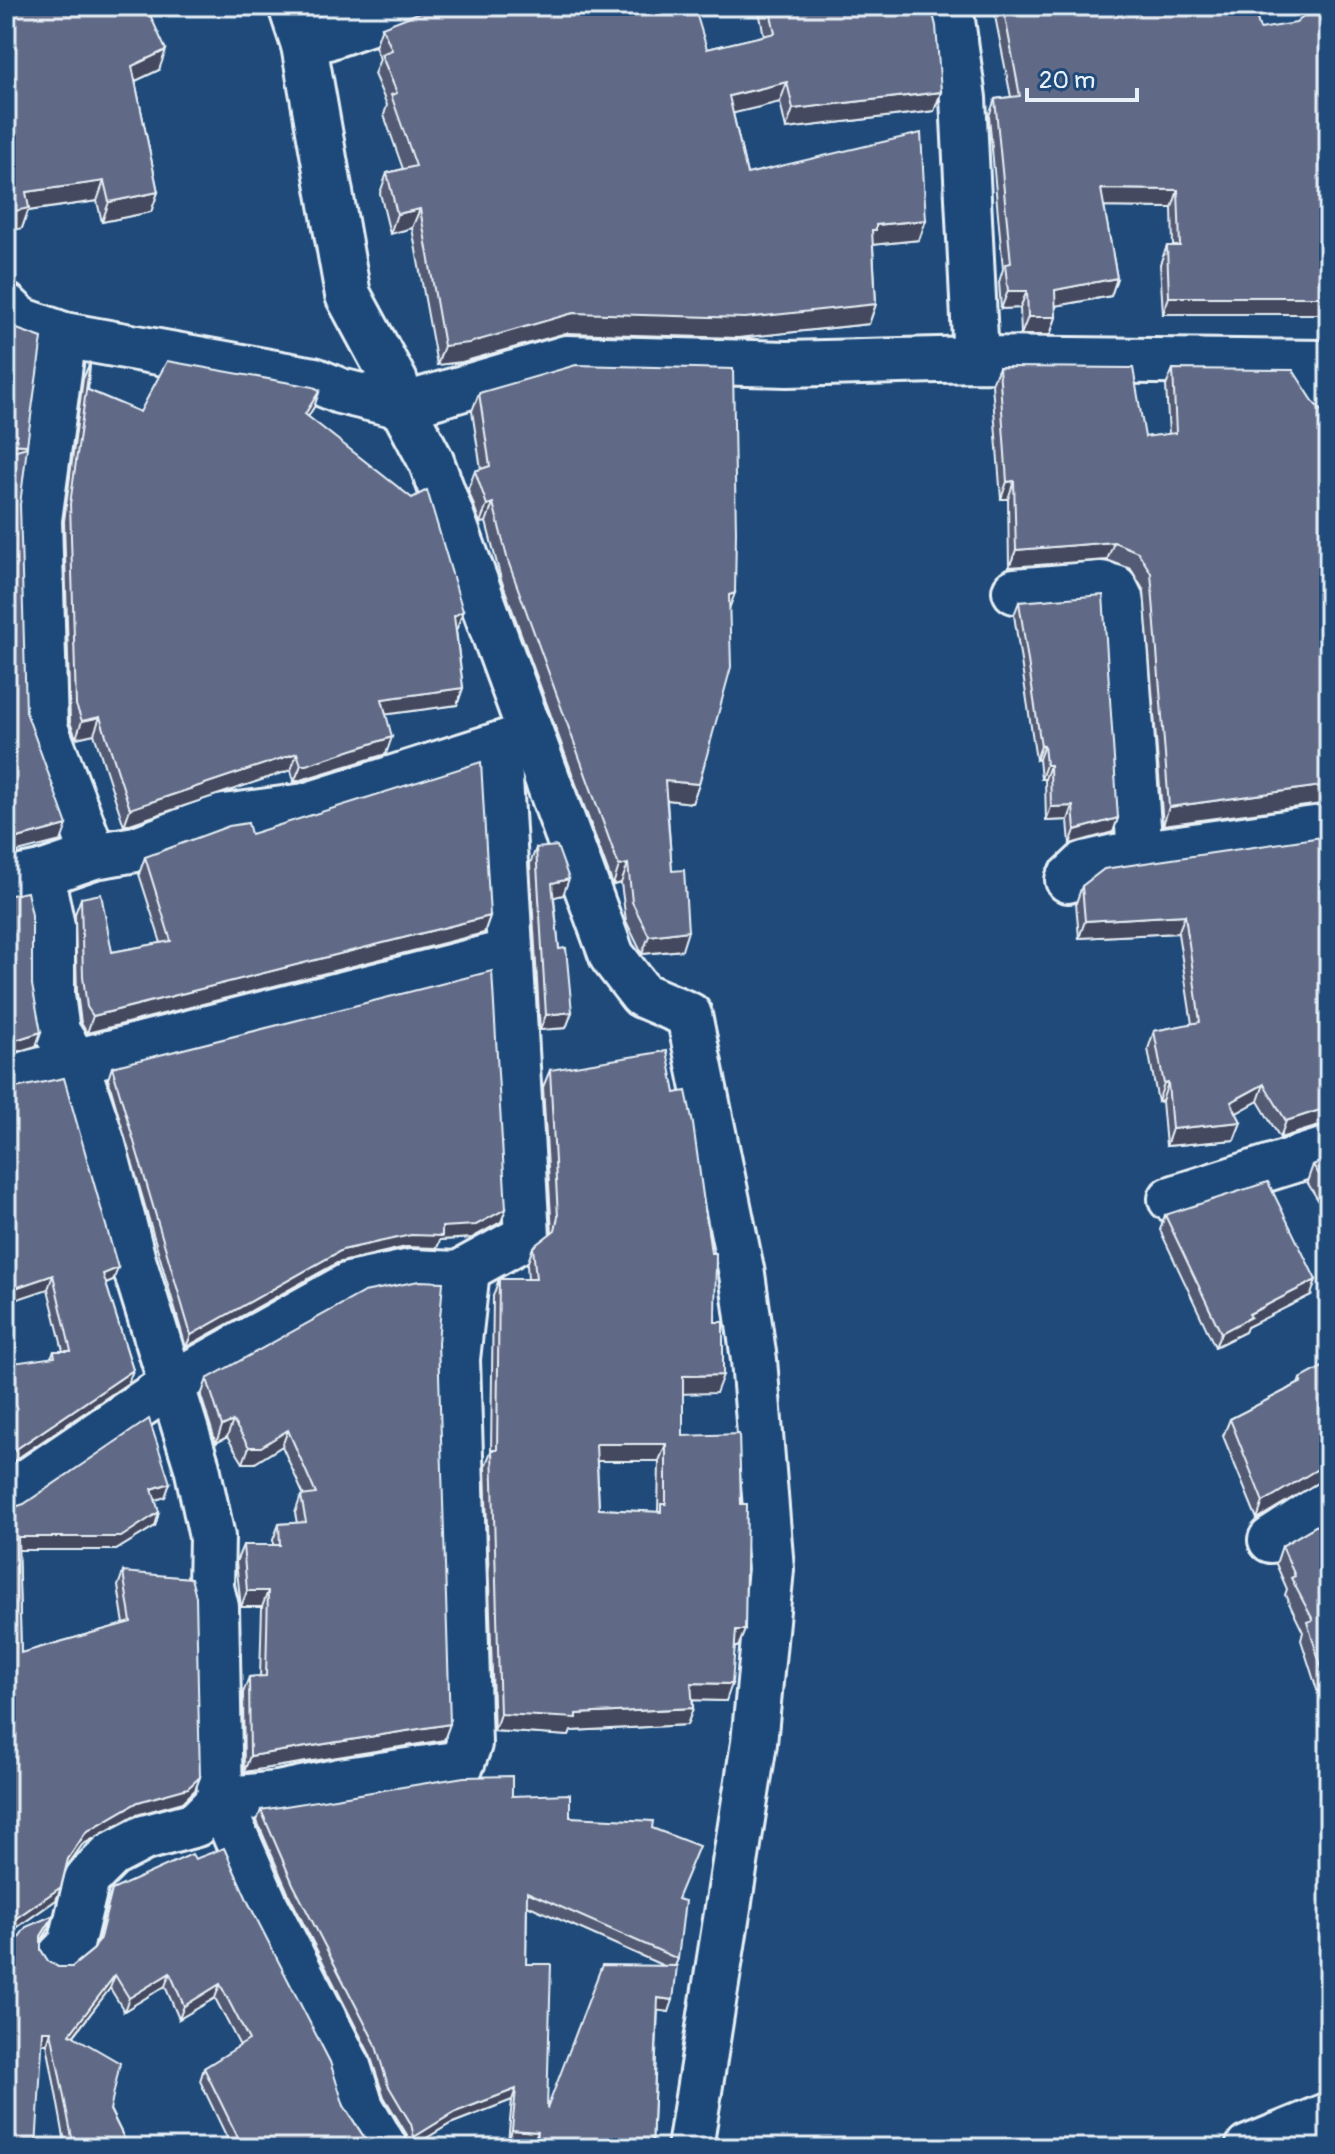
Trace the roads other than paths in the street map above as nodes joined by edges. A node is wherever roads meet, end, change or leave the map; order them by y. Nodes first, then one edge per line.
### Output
1 (417, 6) edge
2 (950, 6) edge
3 (298, 26) edge
4 (6, 306) edge
5 (64, 335) junction
6 (976, 359) junction
7 (1315, 364) edge
8 (402, 406) junction
9 (1329, 408) edge
10 (1015, 591) dead end
11 (515, 739) junction
12 (1329, 827) edge
13 (1140, 854) junction
14 (94, 856) junction
15 (24, 877) edge
16 (1068, 880) dead end
17 (510, 952) junction
18 (75, 1060) junction
19 (6, 1079) edge
20 (1329, 1149) edge
21 (1171, 1199) dead end
22 (467, 1270) junction
23 (171, 1384) junction
24 (6, 1496) edge
25 (1329, 1502) edge
26 (1271, 1540) dead end
27 (220, 1800) junction
28 (60, 1956) dead end
29 (1329, 2115) edge
30 (385, 2148) edge
31 (690, 2148) edge
32 (1248, 2148) edge

1 - 3 street
2 - 6 street
3 - 8 street
4 - 5 street
5 - 8 street
5 - 14 street
6 - 7 street
6 - 8 street
7 - 9 street
8 - 11 street
10 - 13 street
11 - 14 street
11 - 17 street
11 - 31 street
12 - 13 street
13 - 16 street
14 - 15 street
15 - 18 street
17 - 18 street
17 - 22 street
18 - 19 street
18 - 23 street
20 - 21 street
22 - 23 street
22 - 27 street
23 - 24 street
23 - 27 street
25 - 26 street
27 - 28 street
27 - 30 street
29 - 32 street

